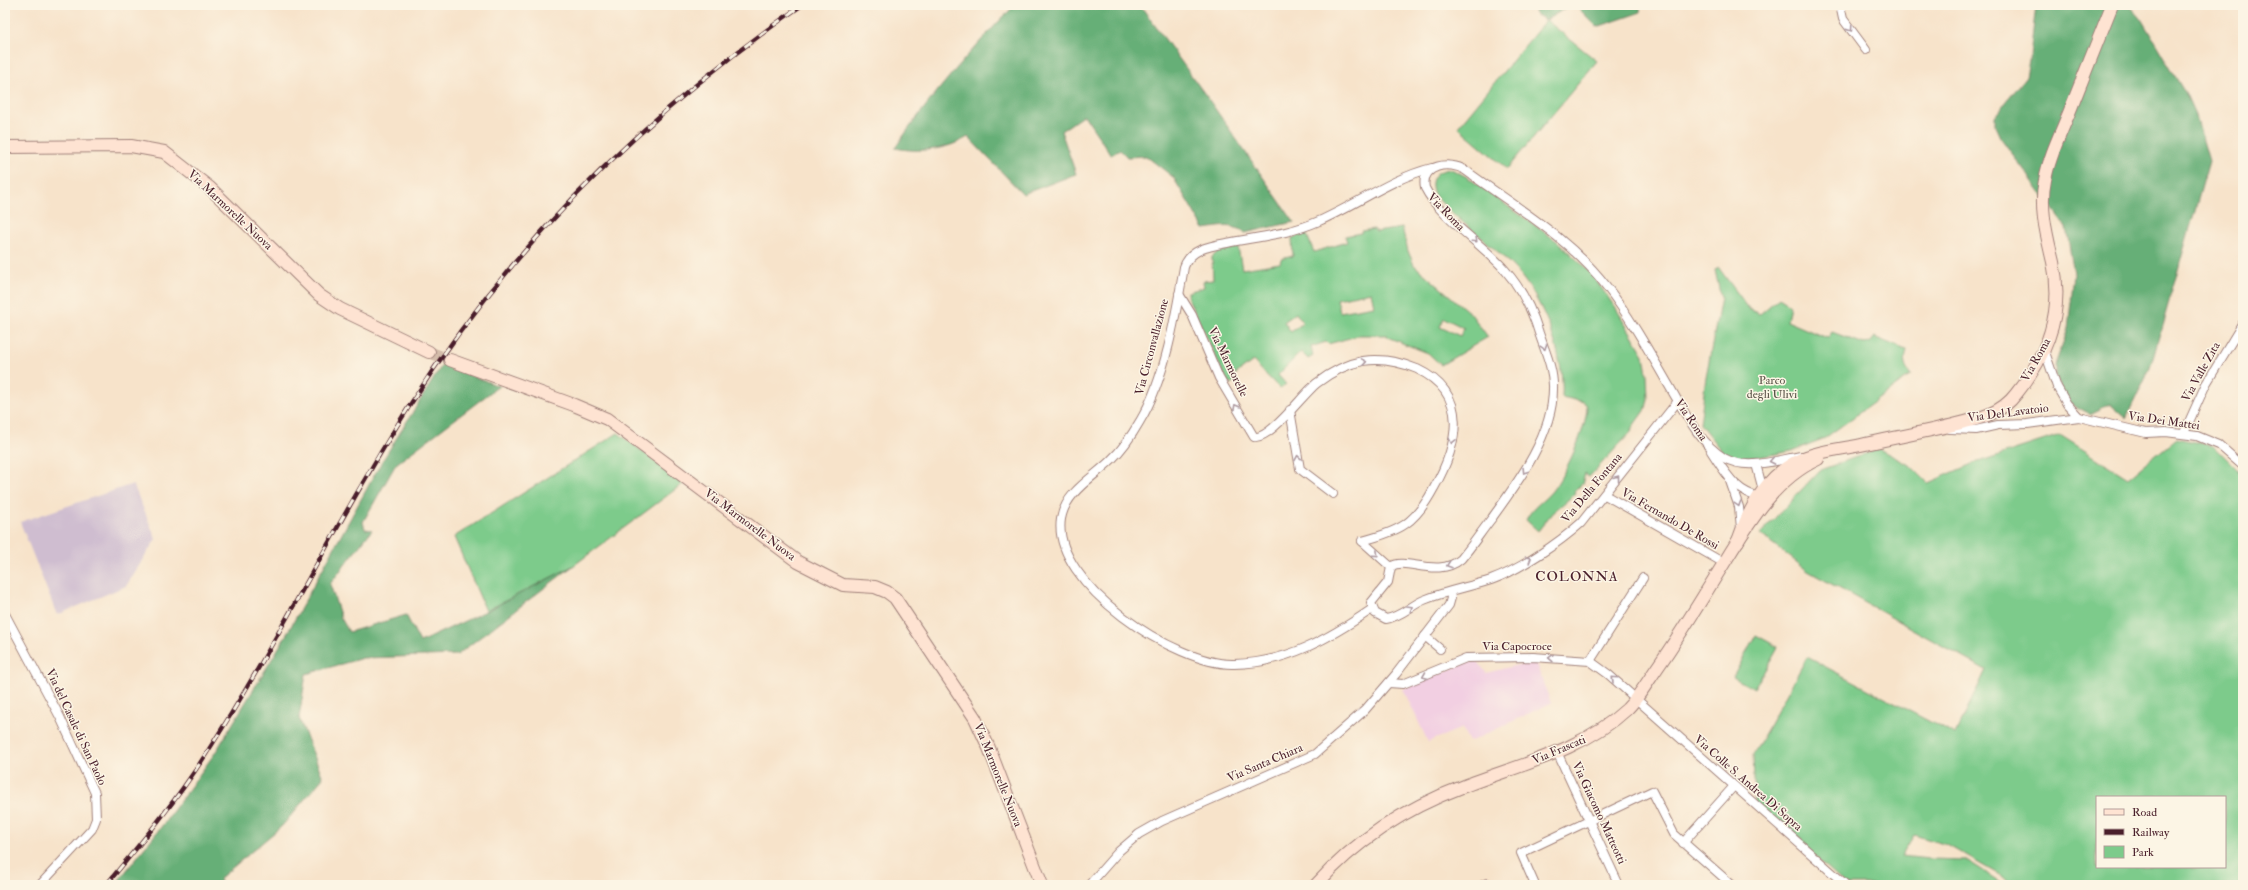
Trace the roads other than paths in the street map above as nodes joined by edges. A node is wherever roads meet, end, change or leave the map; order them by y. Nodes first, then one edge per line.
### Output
1 (1840, 5) edge
2 (2112, 5) edge
3 (1866, 50) dead end
4 (5, 147) edge
5 (1432, 168) junction
6 (1179, 294) junction
7 (2243, 323) edge
8 (2044, 349) junction
9 (429, 352) tunnel mouth
10 (450, 360) tunnel mouth
11 (1678, 401) junction
12 (1290, 410) junction
13 (2079, 417) junction
14 (1941, 428) junction
15 (2184, 433) junction
16 (1707, 444) junction
17 (1851, 447) junction
18 (1816, 454) junction
19 (1756, 464) junction
20 (2243, 466) edge
21 (1729, 478) junction
22 (1333, 494) dead end
23 (1605, 495) junction
24 (1763, 495) junction
25 (1740, 536) junction
26 (1724, 563) junction
27 (1391, 567) junction
28 (1643, 578) dead end
29 (1450, 592) junction
30 (1374, 611) junction
31 (5, 614) edge
32 (1425, 636) junction
33 (1440, 649) dead end
34 (1590, 661) junction
35 (1389, 683) junction
36 (1635, 699) junction
37 (1557, 752) junction
38 (1734, 786) junction
39 (1589, 820) junction
40 (1683, 843) junction
41 (40, 885) edge
42 (1042, 885) edge
43 (1089, 885) edge
44 (1316, 885) edge
45 (1535, 885) edge
46 (1619, 885) edge
47 (1732, 885) edge
48 (1846, 885) edge

1 -> 3 street
2 - 8 street, Via Roma
4 - 9 street, Via Marmorelle Nuova
5 - 6 street, Via Circonvallazione
5 - 11 street, Via Roma
5 -> 27 street, Via Roma
12 -> 6 street, Via Marmorelle
6 - 30 street, Via Circonvallazione
7 - 15 street, Via Valle Zita
8 - 13 street
8 - 14 street, Via Roma
10 - 42 street, Via Marmorelle Nuova
11 - 16 street, Via Roma
23 -> 11 street, Via Della Fontana
22 -> 12 street
12 -> 27 street
13 - 14 street, Via Del Lavatoio
13 - 15 street, Via Dei Mattei
14 - 17 street, Via Roma
15 - 20 street, Via Dei Mattei
16 - 19 street, Via Roma
16 - 21 street
17 - 18 street, Via Roma
17 - 24 street
18 -> 19 street
18 - 24 street, Via Roma
19 - 24 street
21 - 24 street
21 -> 25 street
23 - 26 street, Via Fernando De Rossi
29 -> 23 street, Via Della Fontana
24 - 25 street, Via Frascati
25 - 26 street, Via Frascati
26 - 36 street, Via Frascati
27 - 30 street
28 - 34 street
30 -> 29 street, Via Della Fontana
29 - 32 street, Via Santa Chiara
31 - 41 street, Via del Casale di San Paolo
32 - 33 street
32 - 35 street, Via Santa Chiara
34 -> 35 street, Via Capocroce
36 -> 34 street
35 - 43 street, Via Santa Chiara
36 - 37 street, Via Frascati
36 - 38 street, Via Colle S. Andrea Di Sopra
37 - 39 street, Via Giacomo Matteotti
37 - 44 street, Via Frascati
38 - 40 street
38 - 48 street, Via Colle S. Andrea Di Sopra
39 - 40 street
39 - 45 street
39 - 46 street, Via Giacomo Matteotti
40 - 47 street

